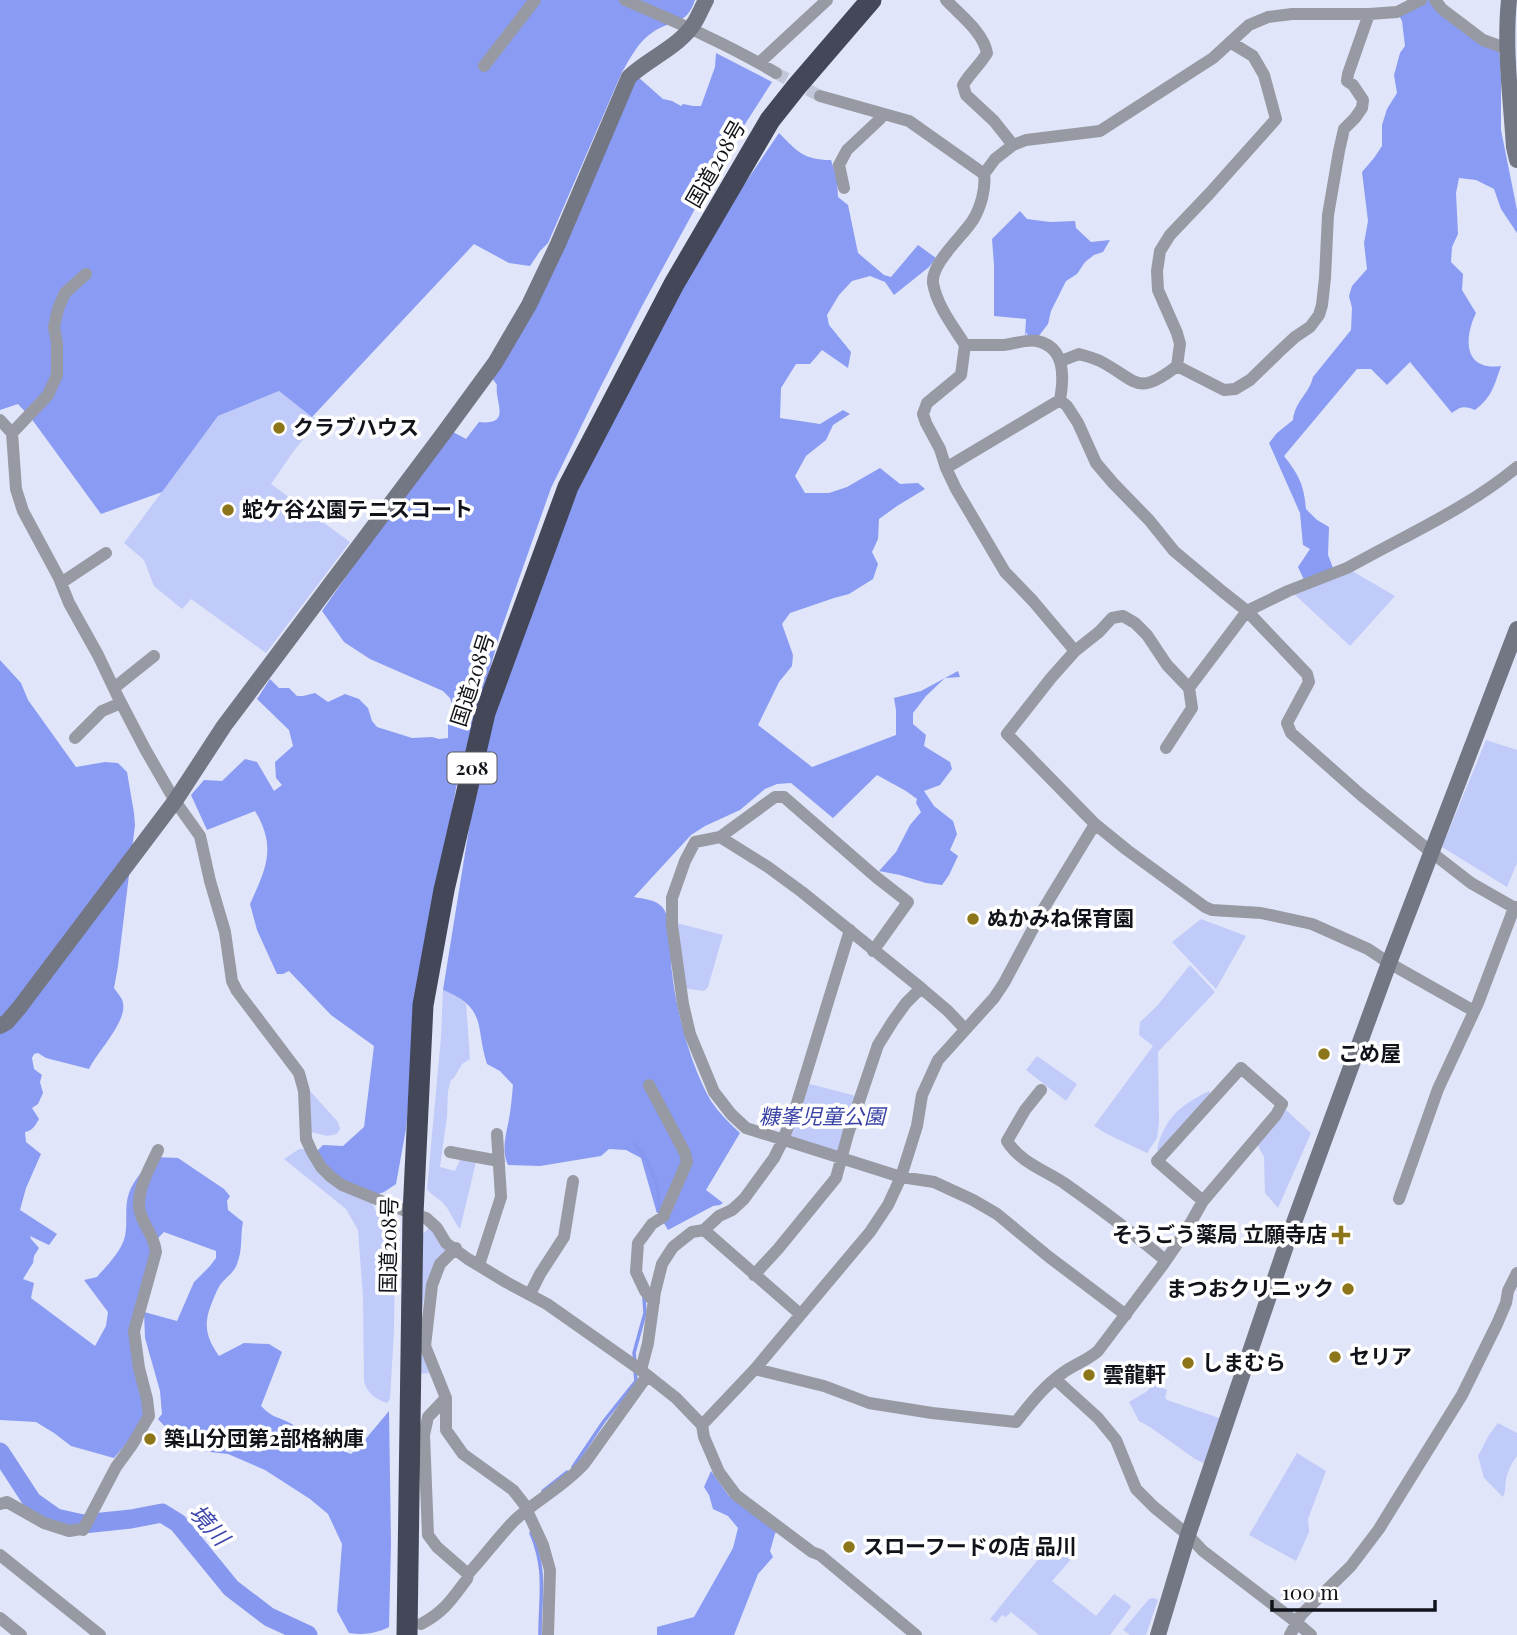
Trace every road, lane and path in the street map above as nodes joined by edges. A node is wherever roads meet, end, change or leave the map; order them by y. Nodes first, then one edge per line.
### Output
1 (535, 0) edge
2 (625, 0) edge
3 (706, 0) edge
4 (827, 0) edge
5 (871, 0) edge
6 (946, 0) edge
7 (1421, 0) edge
8 (1435, 0) edge
9 (1509, 0) edge
10 (1369, 14) junction
11 (690, 29) junction
12 (1230, 42) junction
13 (1508, 49) junction
14 (760, 63) junction
15 (484, 66) dead end
16 (776, 72) tunnel mouth
17 (820, 96) tunnel mouth
18 (883, 114) junction
19 (1013, 145) junction
20 (1517, 160) edge
21 (984, 174) junction
22 (844, 188) dead end
23 (86, 274) dead end
24 (965, 345) junction
25 (1061, 361) junction
26 (1177, 366) junction
27 (1060, 400) junction
28 (0, 420) edge
29 (12, 433) junction
30 (1517, 467) edge
31 (946, 468) junction
32 (106, 553) dead end
33 (61, 583) junction
34 (1247, 611) junction
35 (1517, 629) edge
36 (1075, 651) junction
37 (154, 656) dead end
38 (114, 688) junction
39 (1189, 688) junction
40 (121, 703) junction
41 (75, 738) dead end
42 (1166, 748) dead end
43 (175, 801) junction
44 (1095, 824) junction
45 (720, 837) junction
46 (1431, 852) junction
47 (1515, 913) edge
48 (850, 930) junction
49 (873, 951) junction
50 (1389, 963) junction
51 (921, 988) junction
52 (1474, 1011) junction
53 (0, 1026) edge
54 (965, 1029) junction
55 (649, 1085) dead end
56 (1041, 1090) dead end
57 (497, 1134) dead end
58 (783, 1140) junction
59 (158, 1150) dead end
60 (450, 1152) dead end
61 (842, 1158) junction
62 (499, 1161) junction
63 (901, 1177) junction
64 (573, 1181) dead end
65 (1399, 1199) dead end
66 (1203, 1202) junction
67 (413, 1214) junction
68 (704, 1230) junction
69 (456, 1248) junction
70 (1165, 1260) junction
71 (478, 1265) junction
72 (1517, 1273) edge
73 (754, 1275) junction
74 (530, 1294) junction
75 (654, 1302) junction
76 (800, 1314) junction
77 (1126, 1315) junction
78 (755, 1369) junction
79 (642, 1371) junction
80 (1055, 1379) junction
81 (446, 1398) junction
82 (702, 1425) junction
83 (0, 1504) edge
84 (526, 1512) junction
85 (1188, 1535) junction
86 (0, 1555) edge
87 (468, 1574) junction
88 (0, 1618) edge
89 (1296, 1622) junction
90 (414, 1629) edge
91 (21, 1635) edge
92 (100, 1635) edge
93 (548, 1635) edge
94 (916, 1635) edge
95 (1158, 1635) edge
96 (1290, 1635) edge
97 (1311, 1635) edge

1 - 15 street
2 - 11 street
3 - 11 street
4 - 14 street
5 - 67 highway, 国道208号 / 208
6 - 19 street
7 - 10 street
8 - 13 street
9 - 13 street
10 - 12 street
10 - 26 street
11 - 14 street
11 - 43 street
12 - 19 street
12 - 26 street
13 - 20 street
14 - 16 street
17 - 18 street
18 - 21 street
18 - 22 street
19 - 21 street
21 - 24 street
23 - 29 street
24 - 25 street
24 - 31 street
25 - 26 street
25 - 27 street
27 - 31 street
27 - 34 street
28 - 29 street
29 - 33 street
30 - 34 street
31 - 36 street
32 - 33 street
33 - 38 street
34 - 39 street
34 - 46 street
35 - 46 street
36 - 39 street
36 - 44 street
37 - 38 street
38 - 40 street
39 - 42 street
40 - 41 street
40 - 43 street
43 - 53 street
43 - 67 street
44 - 50 street
44 - 54 street
45 - 48 street
45 - 49 street
45 - 58 street
46 - 47 street
46 - 50 street
47 - 52 street
48 - 49 street
48 - 58 street
49 - 51 street
50 - 52 street
50 - 85 street
51 - 54 street
51 - 61 street
52 - 65 street
54 - 63 street
55 - 75 street
56 - 70 street
57 - 62 street
58 - 61 street
58 - 68 street
59 - 83 street
60 - 62 street
61 - 63 street
61 - 73 street
62 - 71 street
63 - 76 street
63 - 77 street
64 - 74 street
66 - 66 street
66 - 70 street
67 - 69 street
67 - 90 highway, 国道208号 / 208
68 - 73 street
68 - 75 street
69 - 71 street
69 - 81 street
70 - 77 street
71 - 74 street
72 - 89 street
73 - 76 street
74 - 79 street
75 - 79 street
76 - 78 street
77 - 80 street
78 - 80 street
78 - 82 street
79 - 82 street
79 - 84 street
80 - 85 street
81 - 84 street
81 - 87 street
82 - 94 street
84 - 87 street
84 - 93 street
85 - 89 street
85 - 95 street
86 - 92 street
87 - 90 street
88 - 91 street
89 - 96 street
89 - 97 street

